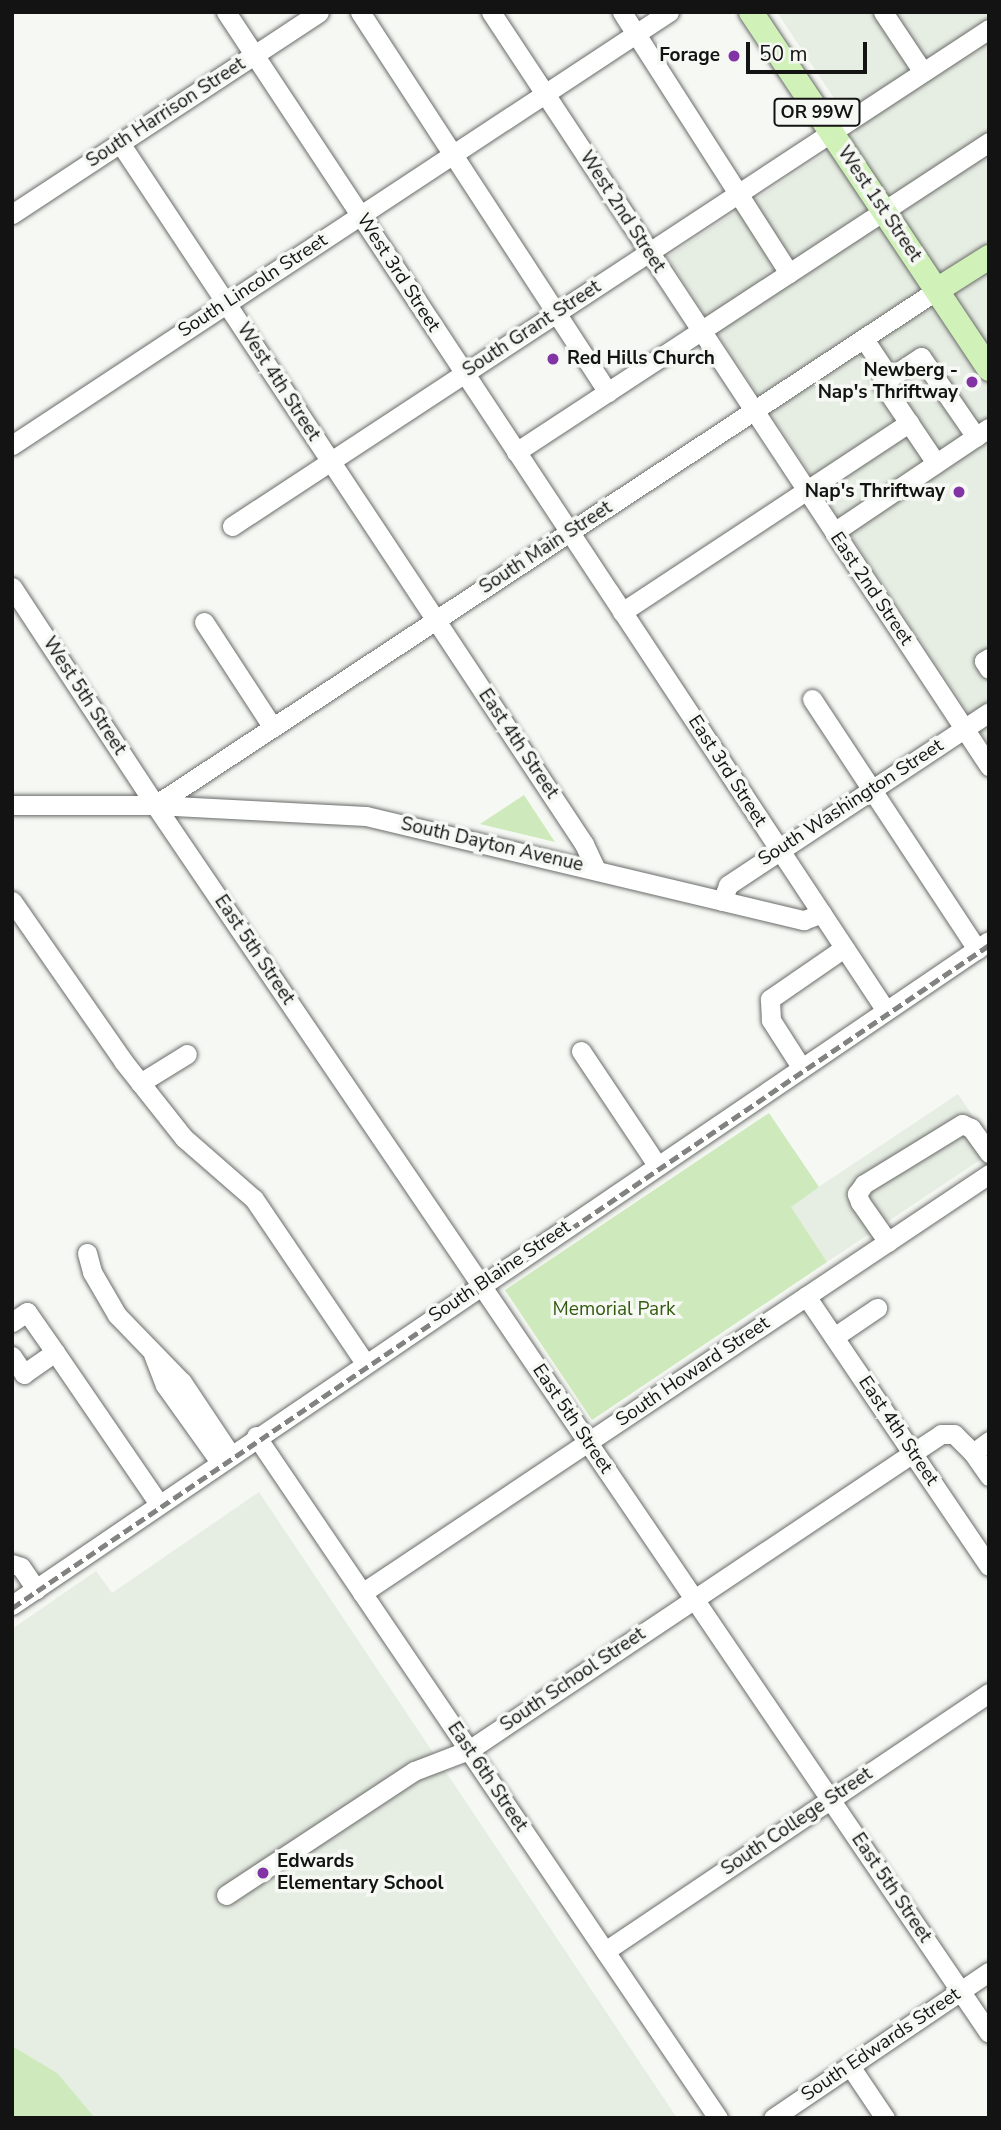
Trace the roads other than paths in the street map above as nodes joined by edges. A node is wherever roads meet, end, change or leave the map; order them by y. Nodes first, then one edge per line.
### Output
1 (226, 12) edge
2 (319, 12) edge
3 (360, 12) edge
4 (491, 12) edge
5 (622, 12) edge
6 (669, 12) edge
7 (751, 12) edge
8 (883, 12) edge
9 (989, 29) edge
10 (636, 33) junction
11 (254, 55) junction
12 (923, 72) junction
13 (544, 94) junction
14 (832, 133) junction
15 (989, 142) edge
16 (120, 143) junction
17 (453, 154) junction
18 (739, 193) junction
19 (884, 211) junction
20 (12, 214) edge
21 (360, 215) junction
22 (648, 253) junction
23 (989, 257) edge
24 (789, 273) junction
25 (937, 290) junction
26 (226, 304) junction
27 (556, 313) junction
28 (700, 332) junction
29 (864, 339) junction
30 (989, 369) edge
31 (464, 374) junction
32 (890, 378) junction
33 (608, 392) junction
34 (753, 412) junction
35 (909, 423) junction
36 (982, 433) edge
37 (12, 444) edge
38 (516, 452) junction
39 (330, 462) junction
40 (936, 463) junction
41 (807, 492) junction
42 (232, 526) dead end
43 (834, 532) junction
44 (570, 533) junction
45 (12, 587) edge
46 (622, 612) junction
47 (436, 621) junction
48 (204, 622) dead end
49 (989, 658) edge
50 (989, 669) edge
51 (812, 699) dead end
52 (989, 712) edge
53 (273, 728) junction
54 (964, 729) junction
55 (989, 766) edge
56 (872, 789) junction
57 (12, 805) edge
58 (155, 805) junction
59 (780, 850) junction
60 (596, 870) junction
61 (12, 901) edge
62 (722, 901) junction
63 (822, 914) junction
64 (983, 945) edge
65 (844, 948) junction
66 (885, 1009) junction
67 (582, 1051) dead end
68 (187, 1054) dead end
69 (801, 1067) junction
70 (140, 1083) junction
71 (989, 1153) edge
72 (657, 1165) junction
73 (989, 1174) edge
74 (888, 1242) junction
75 (87, 1253) dead end
76 (481, 1285) junction
77 (806, 1296) junction
78 (877, 1308) dead end
79 (12, 1322) edge
80 (834, 1337) junction
81 (55, 1352) junction
82 (12, 1356) edge
83 (365, 1363) junction
84 (256, 1436) junction
85 (588, 1442) junction
86 (981, 1447) edge
87 (912, 1453) junction
88 (225, 1458) junction
89 (989, 1476) edge
90 (159, 1504) junction
91 (12, 1564) edge
92 (989, 1566) edge
93 (36, 1589) junction
94 (362, 1593) junction
95 (695, 1598) junction
96 (12, 1605) edge
97 (989, 1693) edge
98 (468, 1749) junction
99 (831, 1799) junction
100 (226, 1895) dead end
101 (605, 1951) junction
102 (989, 1972) edge
103 (960, 1991) junction
104 (989, 2033) edge
105 (850, 2066) junction
106 (718, 2118) edge
107 (773, 2118) edge
108 (885, 2118) edge

1 - 11 street, West 3rd Street
2 - 11 street, South Harrison Street
3 - 17 street
4 - 13 street, West 2nd Street
5 - 10 street
6 - 10 street, South Lincoln Street
7 - 14 main road, West 1st Street / OR 99W
8 - 12 street
9 - 12 street, South Grant Street
10 - 13 street, South Lincoln Street
10 - 18 street
11 - 16 street, South Harrison Street
11 - 21 street, West 3rd Street
12 - 14 street, South Grant Street
13 - 17 street, South Lincoln Street
13 - 22 street, West 2nd Street
14 - 18 street, South Grant Street
14 - 19 main road, West 1st Street / OR 99W
15 - 19 street
16 - 20 street, South Harrison Street
16 - 26 street, West 4th Street
17 - 21 street, South Lincoln Street
17 - 27 street
18 - 22 street, South Grant Street
18 - 24 street
19 - 24 street
19 - 25 main road, West 1st Street / OR 99W
21 - 26 street, South Lincoln Street
21 - 31 street, West 3rd Street
22 - 27 street, South Grant Street
22 - 28 street, West 2nd Street
23 - 25 main road
24 - 28 street
25 - 29 street, South Main Street
25 - 30 main road, OR 99W
26 - 37 street, South Lincoln Street
26 - 39 street, West 4th Street
27 - 31 street, South Grant Street
27 - 33 street
28 - 33 street
28 - 34 street, West 2nd Street
29 - 32 street
29 - 34 street, South Main Street
31 - 38 street, West 3rd Street
31 - 39 street, South Grant Street
32 - 35 street
32 - 36 street
33 - 38 street
34 - 41 street, East 2nd Street
34 - 44 street, South Main Street
35 - 40 street
35 - 41 street
36 - 40 street
38 - 44 street, West 3rd Street
39 - 42 street, South Grant Street
39 - 47 street, West 4th Street
40 - 43 street
41 - 43 street, East 2nd Street
41 - 46 street
43 - 54 street, East 2nd Street
44 - 46 street, East 3rd Street
44 - 47 street, South Main Street
45 - 58 street, West 5th Street
46 - 59 street, East 3rd Street
47 - 53 street, South Main Street
47 - 60 street, East 4th Street
48 - 53 street
49 - 50 street
51 - 56 street
52 - 54 street, South Washington Street
53 - 58 street, South Main Street
54 - 55 street, East 2nd Street
54 - 56 street, South Washington Street
56 - 59 street, South Washington Street
56 - 64 street
57 - 58 street, South Dayton Avenue
58 - 60 street, South Dayton Avenue
58 - 76 street, East 5th Street
59 - 62 street, South Washington Street
59 - 63 street, East 3rd Street
60 - 62 street, South Dayton Avenue
61 - 70 street
62 - 63 street, South Dayton Avenue
63 - 65 street, East 3rd Street
64 - 66 street, South Blaine Street
65 - 66 street, East 3rd Street
65 - 69 street
66 - 69 street, South Blaine Street
67 - 72 street
68 - 70 street
69 - 72 street, South Blaine Street
70 - 83 street
71 - 74 street
72 - 76 street, South Blaine Street
73 - 74 street, South Howard Street
74 - 77 street, South Howard Street
75 - 88 street
76 - 83 street, South Blaine Street
76 - 85 street, East 5th Street
77 - 80 street, East 4th Street
77 - 85 street, South Howard Street
78 - 80 street
79 - 81 street
80 - 87 street, East 4th Street
81 - 82 street
81 - 90 street
83 - 84 street, South Blaine Street
84 - 88 street, South Blaine Street
84 - 94 street, East 6th Street
85 - 94 street, South Howard Street
85 - 95 street, East 5th Street
86 - 87 street, South School Street
86 - 89 street
87 - 92 street, East 4th Street
87 - 95 street, South School Street
88 - 90 street, South Blaine Street
90 - 93 street, South Blaine Street
91 - 93 street
93 - 96 street, South Blaine Street
94 - 98 street, East 6th Street
95 - 98 street, South School Street
95 - 99 street, East 5th Street
97 - 99 street, South College Street
98 - 100 street, South School Street
98 - 101 street, East 6th Street
99 - 101 street, South College Street
99 - 103 street, East 5th Street
101 - 106 street, East 6th Street
102 - 103 street, South Edwards Street
103 - 104 street, East 5th Street
103 - 105 street, South Edwards Street
105 - 107 street, South Edwards Street
105 - 108 street

